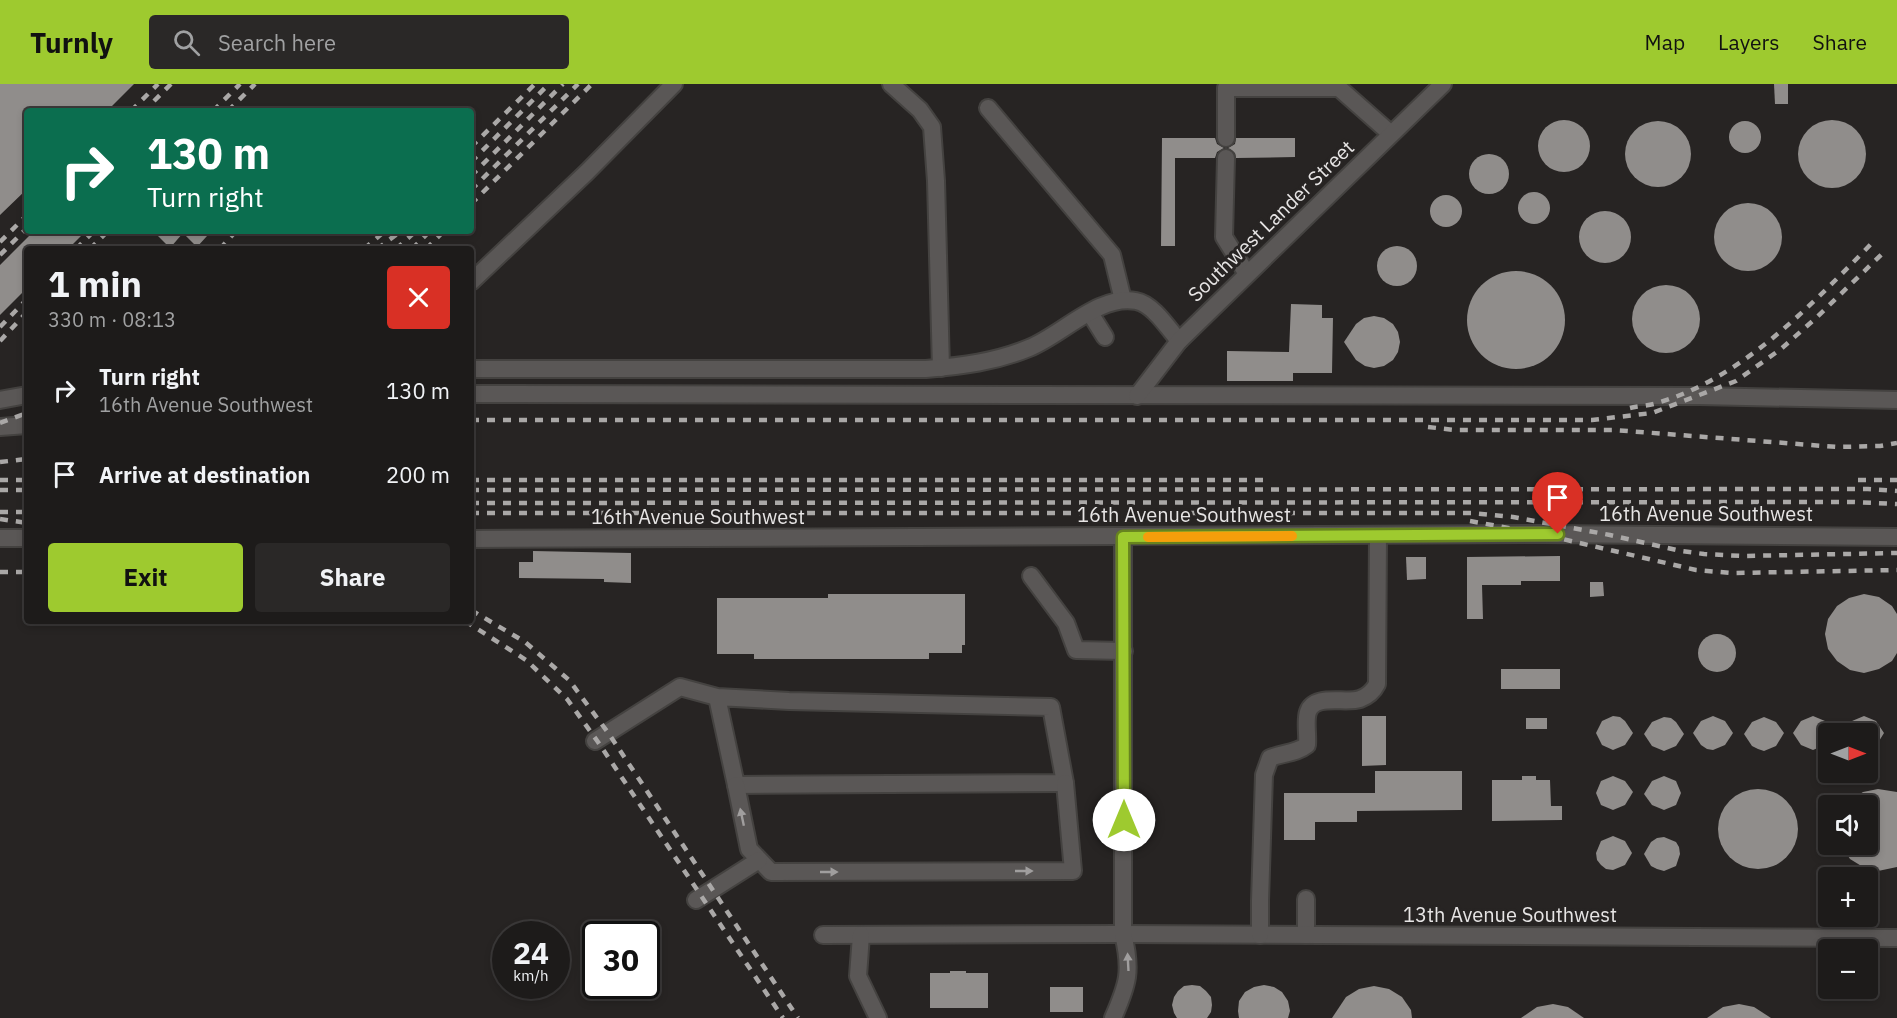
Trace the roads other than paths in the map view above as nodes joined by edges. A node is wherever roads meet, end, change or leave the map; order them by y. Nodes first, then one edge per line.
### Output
1 (674, 84) edge
2 (891, 84) edge
3 (1443, 84) edge
4 (988, 108) dead end
5 (1391, 134) junction
6 (1226, 138) dead end
7 (1226, 158) dead end
8 (1247, 274) junction
9 (474, 279) edge
10 (1123, 300) junction
11 (1090, 313) junction
12 (1105, 337) dead end
13 (1179, 341) junction
14 (941, 368) junction
15 (474, 369) edge
16 (474, 394) edge
17 (24, 395) edge
18 (1137, 396) junction
19 (0, 399) edge
20 (1897, 400) edge
21 (24, 425) edge
22 (0, 427) edge
23 (1378, 536) junction
24 (1123, 537) junction
25 (1897, 537) edge
26 (0, 538) edge
27 (24, 538) edge
28 (474, 539) edge
29 (1031, 576) dead end
30 (1124, 651) junction
31 (717, 697) junction
32 (595, 741) dead end
33 (1065, 783) junction
34 (736, 785) junction
35 (754, 854) junction
36 (1306, 899) dead end
37 (696, 900) dead end
38 (1123, 934) junction
39 (823, 935) dead end
40 (861, 935) junction
41 (1260, 935) junction
42 (1306, 935) junction
43 (1897, 938) edge
44 (878, 1018) edge
45 (1113, 1018) edge

1 - 9 street
2 - 14 street
3 - 5 street, Southwest Lander Street
4 - 10 street
5 - 6 street
5 - 8 street, Southwest Lander Street
7 - 8 street
8 - 13 street, Southwest Lander Street
10 - 11 street
10 - 13 street
11 - 12 street
11 - 14 street
13 - 18 street, Southwest Lander Street
14 - 15 street
16 - 18 street
17 - 19 street
18 - 20 street
21 - 22 street
23 - 24 street, 16th Avenue Southwest
23 - 25 street, 16th Avenue Southwest
23 - 41 street
24 - 28 street, 16th Avenue Southwest
24 - 30 street
26 - 27 street
29 - 30 street
30 - 38 street
31 - 32 street
31 - 33 street
31 - 34 street
33 - 34 street
35 -> 33 street
35 -> 34 street
35 - 37 street
36 - 42 street
38 - 40 street, 13th Avenue Southwest
38 - 41 street, 13th Avenue Southwest
45 -> 38 street
39 - 40 street, 13th Avenue Southwest
40 - 44 street
41 - 42 street, 13th Avenue Southwest
42 - 43 street, 13th Avenue Southwest

